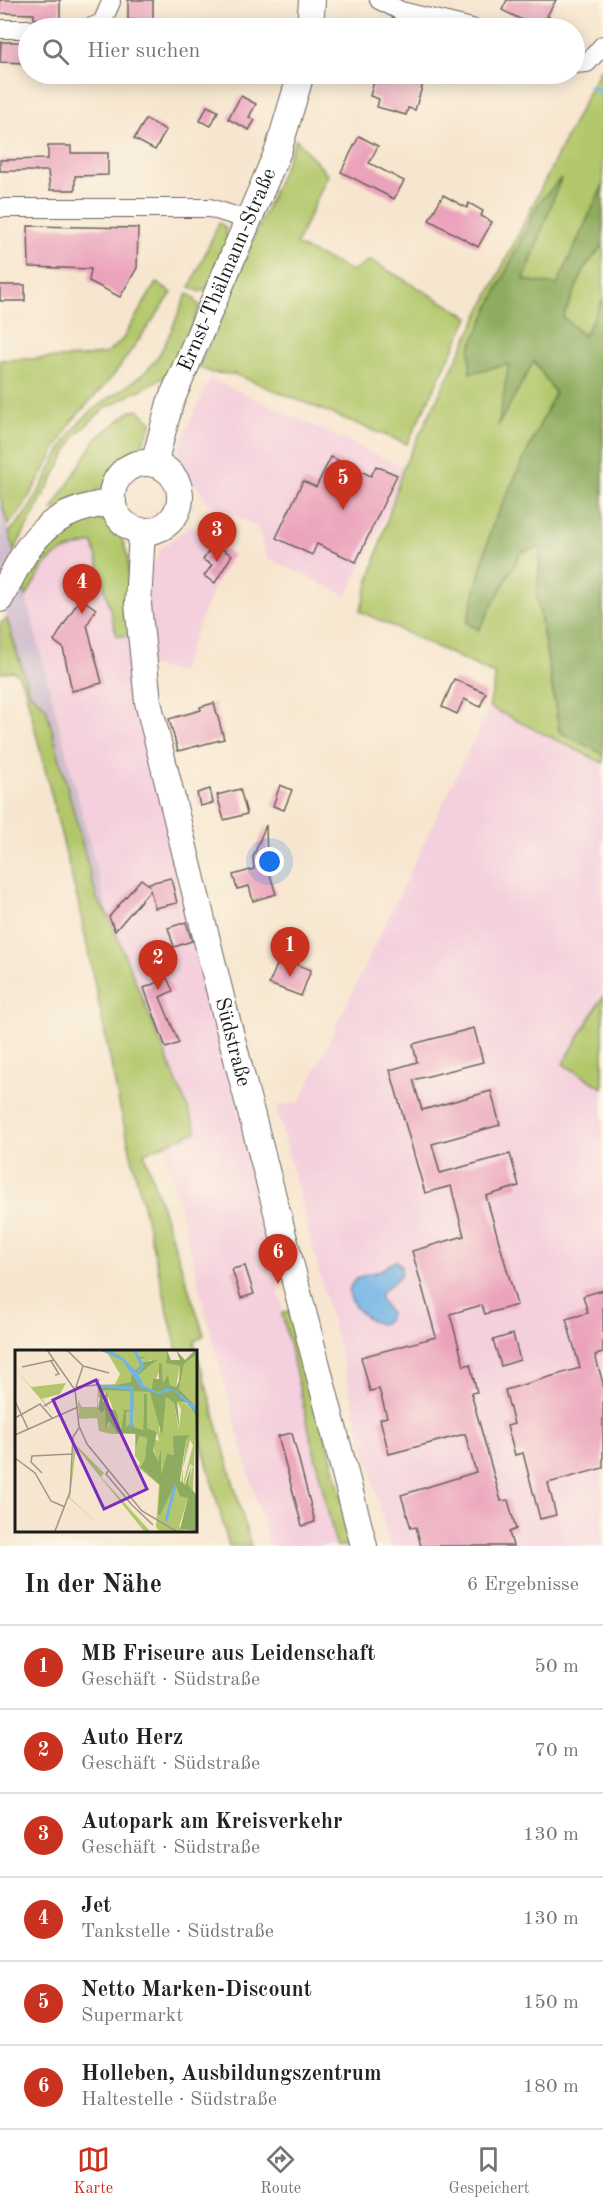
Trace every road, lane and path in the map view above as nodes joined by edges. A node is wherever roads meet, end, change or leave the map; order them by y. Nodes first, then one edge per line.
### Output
1 (312, 0) edge
2 (379, 0) edge
3 (111, 2) dead end
4 (104, 18) edge
5 (311, 18) edge
6 (430, 18) edge
7 (0, 29) edge
8 (18, 29) edge
9 (603, 45) edge
10 (585, 63) edge
11 (298, 84) edge
12 (0, 207) edge
13 (248, 220) junction
14 (154, 464) junction
15 (112, 502) junction
16 (142, 531) junction
17 (0, 598) edge
18 (364, 1546) edge

1 - 5 main road
2 - 6 street
3 - 4 street
7 - 8 street
9 - 10 street
11 - 13 main road, Ernst-Thälmann-Straße
12 - 13 street
13 - 14 main road, Ernst-Thälmann-Straße
14 - 15 main road
14 - 16 main road
15 - 16 main road
15 - 17 main road
16 - 18 main road, Südstraße

